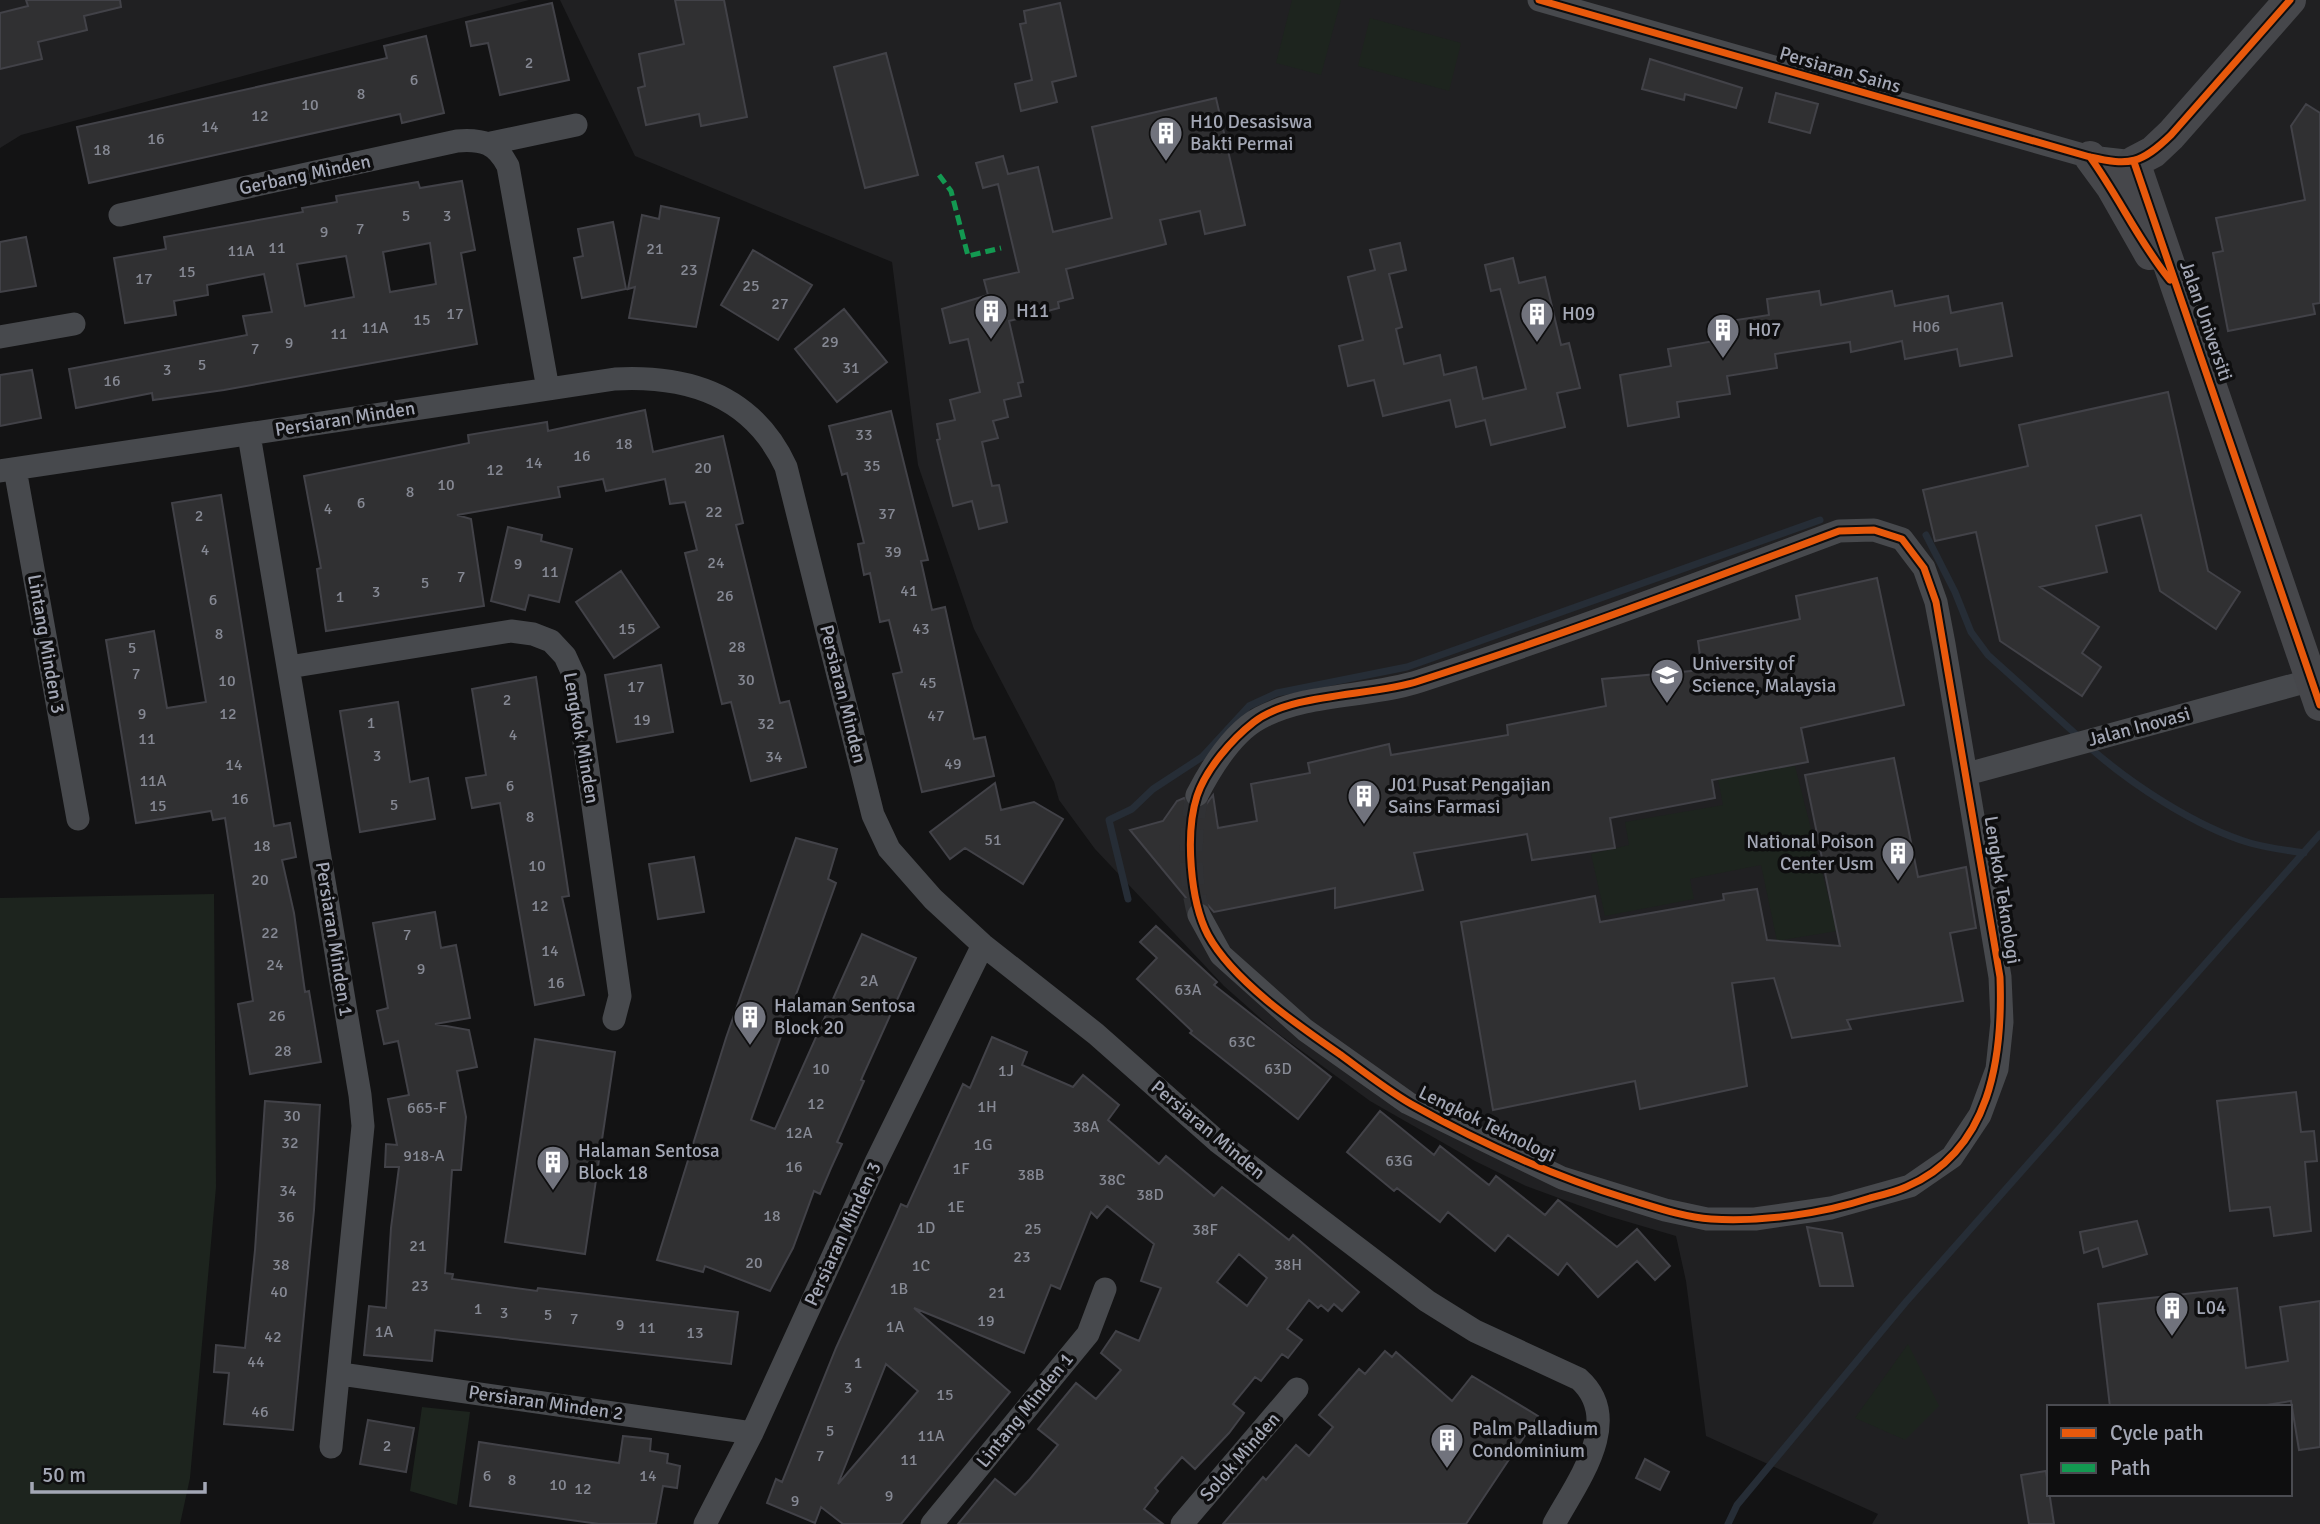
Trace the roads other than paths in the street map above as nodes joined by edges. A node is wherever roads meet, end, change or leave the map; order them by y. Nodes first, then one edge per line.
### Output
1 (1539, 0) edge
2 (2290, 0) edge
3 (576, 125) dead end
4 (491, 143) junction
5 (2090, 157) junction
6 (2134, 162) junction
7 (120, 215) dead end
8 (2179, 291) junction
9 (74, 324) dead end
10 (0, 337) edge
11 (548, 389) junction
12 (249, 435) junction
13 (7, 470) edge
14 (289, 667) junction
15 (2316, 693) edge
16 (1967, 774) junction
17 (1197, 795) tunnel mouth
18 (78, 819) dead end
19 (1199, 915) tunnel mouth
20 (983, 945) junction
21 (614, 1019) dead end
22 (1105, 1289) dead end
23 (341, 1374) junction
24 (1297, 1389) dead end
25 (752, 1433) junction
26 (331, 1447) dead end
27 (705, 1524) edge
28 (932, 1524) edge
29 (1182, 1524) edge
30 (1554, 1524) edge

1 - 5 street, Persiaran Sains
2 - 6 street
3 - 4 street, Gerbang Minden
4 - 7 street, Gerbang Minden
4 - 11 street
5 - 6 street, Persiaran Sains
5 - 8 street
6 - 8 street, Jalan Universiti
8 - 15 street, Jalan Universiti
9 - 10 street
11 - 12 street, Persiaran Minden
11 - 20 street, Persiaran Minden
12 - 13 street, Persiaran Minden
12 - 14 street, Persiaran Minden 1
13 - 18 street, Lintang Minden 3
14 - 21 street, Lengkok Minden
14 - 23 street, Persiaran Minden 1
15 - 16 street, Jalan Inovasi
16 - 17 street, Lengkok Teknologi
16 - 19 street, Lengkok Teknologi
20 - 25 street, Persiaran Minden 3
20 - 30 street, Persiaran Minden
22 - 28 street, Lintang Minden 1
23 - 25 street, Persiaran Minden 2
23 - 26 street, Persiaran Minden 1
24 - 29 street, Solok Minden
25 - 27 street, Persiaran Minden 3

